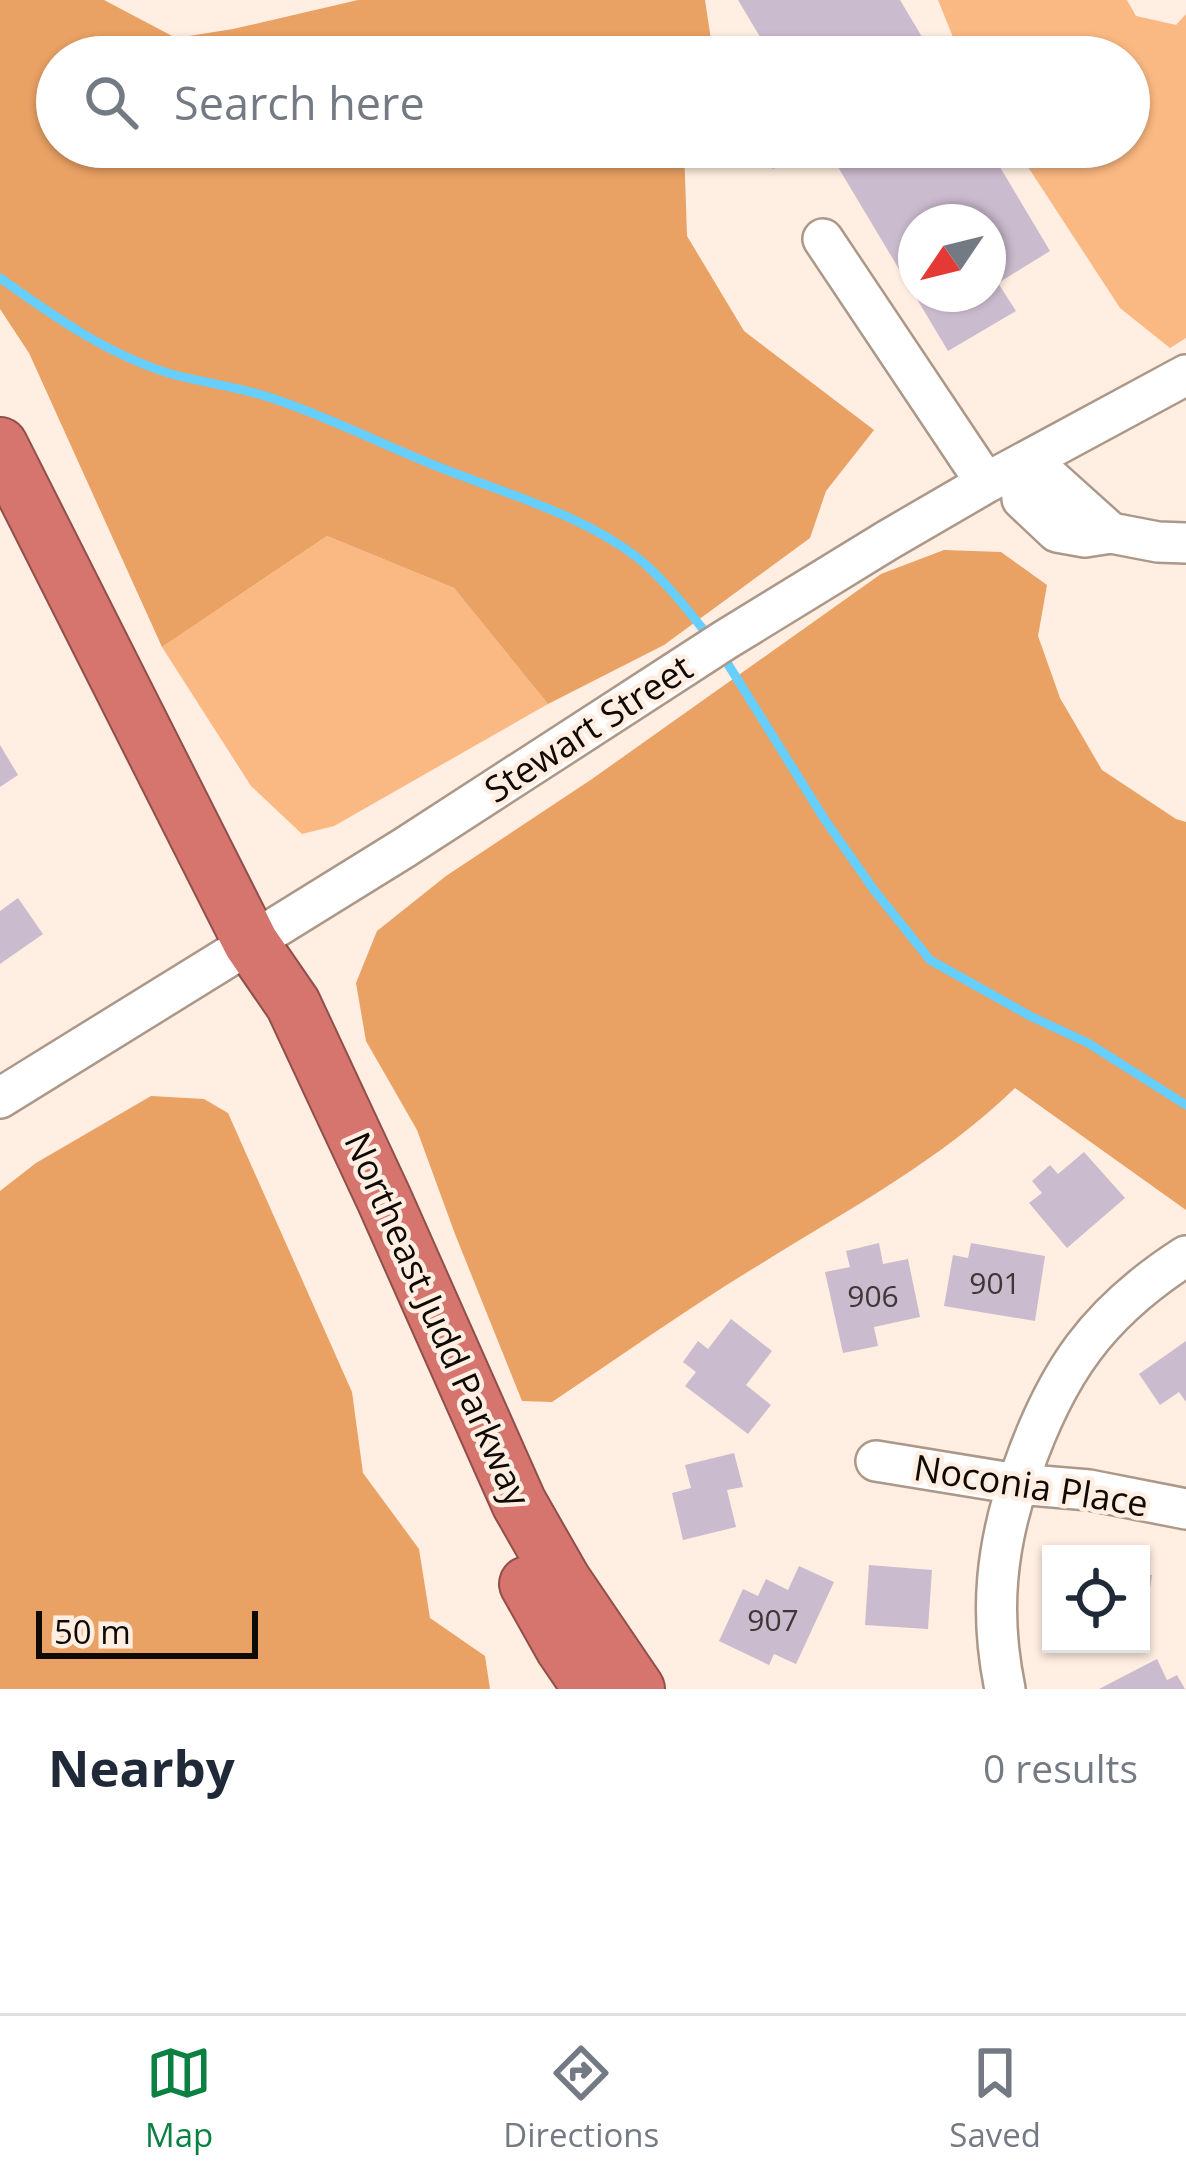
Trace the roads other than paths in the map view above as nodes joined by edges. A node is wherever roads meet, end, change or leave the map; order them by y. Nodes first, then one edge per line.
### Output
1 (823, 239) dead end
2 (1186, 375) edge
3 (0, 445) edge
4 (1003, 474) junction
5 (1186, 542) edge
6 (250, 944) junction
7 (0, 1098) edge
8 (1186, 1256) edge
9 (876, 1461) dead end
10 (1018, 1484) junction
11 (1186, 1509) edge
12 (591, 1689) edge
13 (637, 1689) edge
14 (1005, 1689) edge

1 - 4 street
2 - 4 street, Stewart Street
3 - 6 highway, Northeast Judd Parkway
4 - 5 street
4 - 6 street, Stewart Street
6 - 7 street, Stewart Street
6 - 12 highway, Northeast Judd Parkway
6 - 13 highway, Northeast Judd Parkway
8 - 10 street
9 - 10 street, Noconia Place
10 - 11 street, Noconia Place
10 - 14 street

